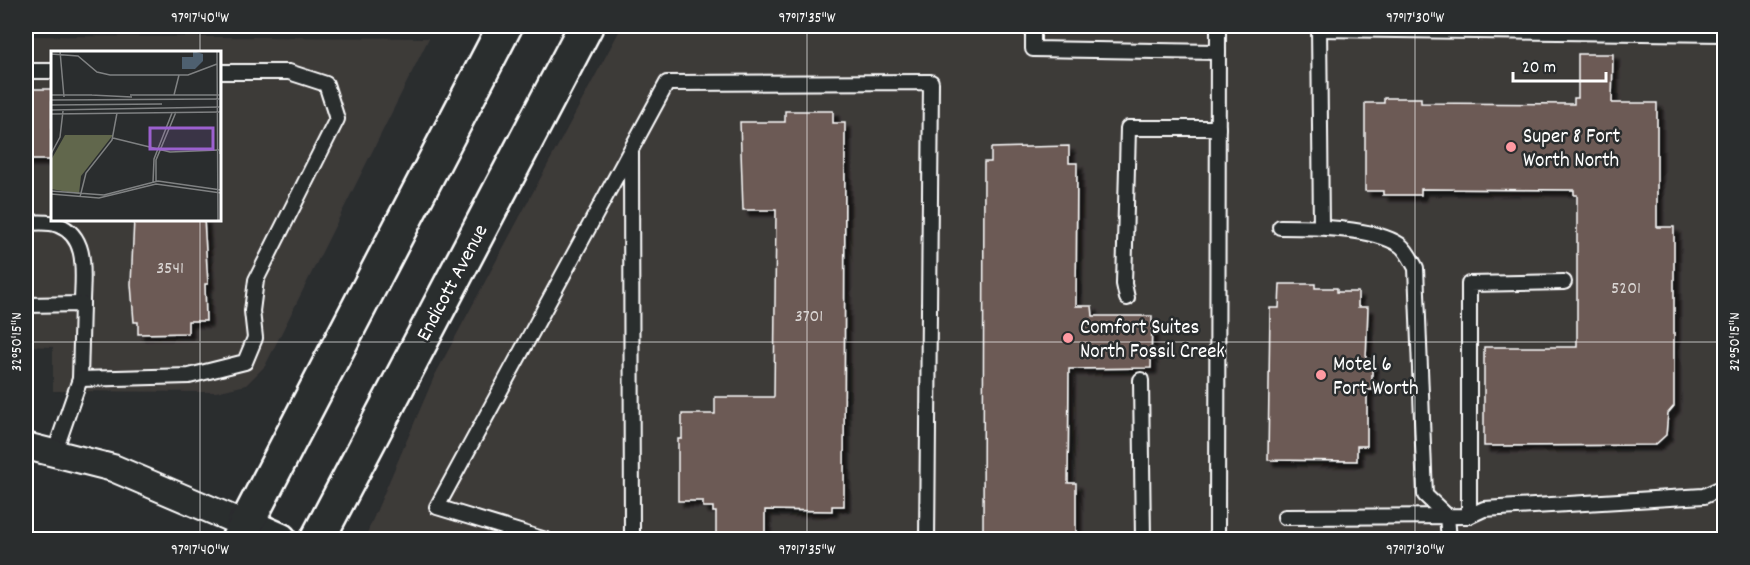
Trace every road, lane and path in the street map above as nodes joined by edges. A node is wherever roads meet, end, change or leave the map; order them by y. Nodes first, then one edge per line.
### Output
1 (505, 26) edge
2 (586, 26) edge
3 (1033, 26) edge
4 (1218, 26) edge
5 (1319, 27) edge
6 (1725, 34) edge
7 (1218, 52) junction
8 (26, 71) edge
9 (51, 71) edge
10 (220, 72) edge
11 (1218, 128) junction
12 (631, 150) junction
13 (26, 223) edge
14 (1280, 227) dead end
15 (1321, 227) junction
16 (1564, 282) dead end
17 (1127, 298) dead end
18 (82, 304) junction
19 (26, 305) edge
20 (80, 379) junction
21 (1141, 380) dead end
22 (26, 446) edge
23 (54, 454) junction
24 (1725, 487) edge
25 (1447, 516) junction
26 (1469, 516) junction
27 (1285, 517) dead end
28 (241, 532) edge
29 (280, 540) edge
30 (317, 540) edge
31 (546, 540) edge
32 (632, 540) edge
33 (927, 540) edge
34 (1143, 540) edge
35 (1217, 540) edge
36 (1449, 540) edge

1 - 28 street
2 - 30 street, Endicott Avenue
3 - 7 lane
4 - 7 lane
5 - 6 lane
5 - 15 lane
7 - 11 lane
8 - 9 lane
10 - 20 lane
11 - 17 lane
11 - 35 lane
12 - 31 lane
12 - 32 lane
12 - 33 lane
13 - 18 lane
14 - 15 lane
15 - 25 lane
16 - 26 lane
18 - 19 lane
18 - 20 lane
20 - 23 lane
21 - 34 lane
22 - 23 street
23 - 28 street
24 - 26 lane
25 - 26 lane
25 - 27 lane
25 - 36 lane
28 - 29 street

